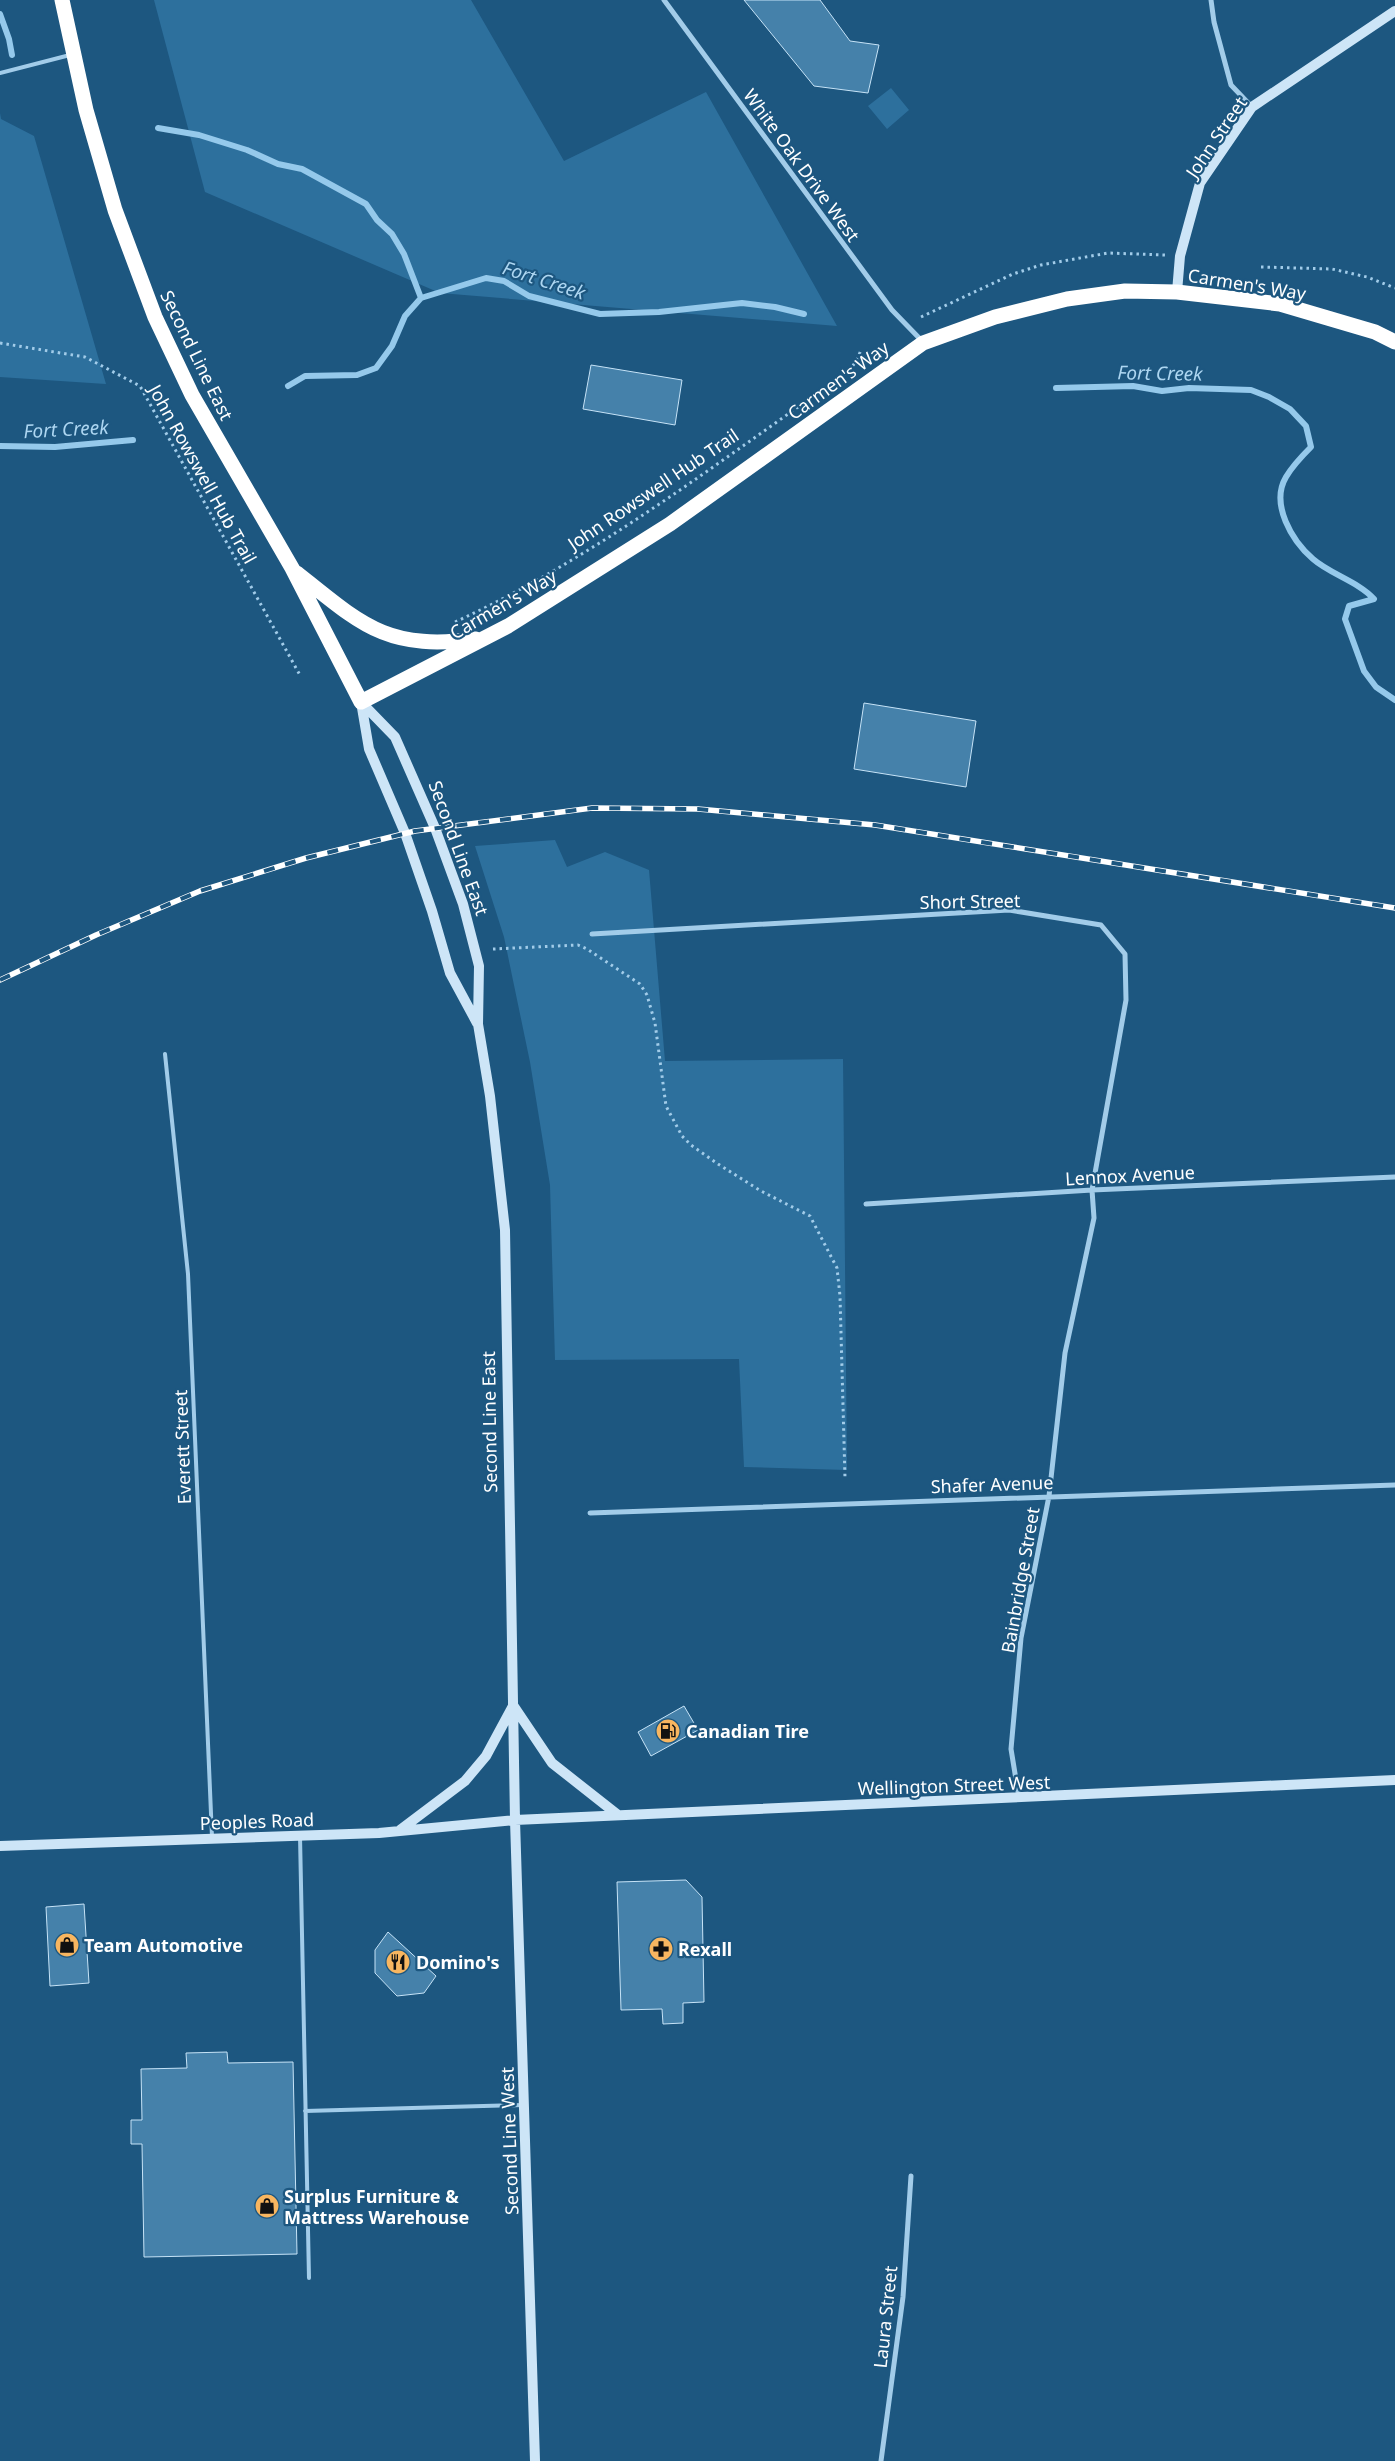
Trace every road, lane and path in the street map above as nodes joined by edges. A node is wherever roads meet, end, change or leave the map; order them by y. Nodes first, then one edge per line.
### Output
1 (62, 0) edge
2 (664, 0) edge
3 (1211, 0) edge
4 (1395, 11) edge
5 (72, 54) junction
6 (0, 73) edge
7 (1252, 107) junction
8 (1180, 256) junction
9 (1261, 267) dead end
10 (1395, 288) edge
11 (1177, 292) junction
12 (921, 317) dead end
13 (923, 342) junction
14 (1395, 342) edge
15 (0, 343) edge
16 (861, 350) dead end
17 (292, 568) junction
18 (454, 623) dead end
19 (488, 637) junction
20 (301, 678) dead end
21 (361, 702) junction
22 (592, 934) dead end
23 (493, 949) dead end
24 (478, 1024) junction
25 (165, 1054) dead end
26 (1395, 1177) edge
27 (1092, 1190) junction
28 (866, 1204) dead end
29 (844, 1478) dead end
30 (1395, 1485) edge
31 (1049, 1496) junction
32 (590, 1513) dead end
33 (513, 1705) junction
34 (1395, 1780) edge
35 (1019, 1798) junction
36 (618, 1816) junction
37 (515, 1820) junction
38 (400, 1831) junction
39 (300, 1836) junction
40 (213, 1839) junction
41 (0, 1846) edge
42 (524, 2105) junction
43 (306, 2111) junction
44 (911, 2176) dead end
45 (309, 2278) dead end
46 (535, 2461) edge
47 (881, 2461) edge

1 - 5 highway, Second Line East
2 - 13 street, White Oak Drive West
3 - 7 street
4 - 7 main road, John Street
5 - 6 lane
5 - 17 highway, Second Line East
7 - 8 main road, John Street
8 - 11 main road, John Street
8 - 12 path
9 - 10 path
11 - 13 highway, Carmen's Way
11 - 14 highway, Carmen's Way
13 - 19 highway, Carmen's Way
15 - 20 path, John Rowswell Hub Trail
16 - 18 path, John Rowswell Hub Trail
17 - 19 highway
17 - 21 highway, Second Line East
19 - 21 highway, Carmen's Way
21 - 24 main road, Second Line East
21 - 24 main road, Second Line East
22 - 27 street, Short Street
23 - 29 path
24 - 33 main road, Second Line East
25 - 40 lane, Everett Street
26 - 27 street, Lennox Avenue
27 - 28 street, Lennox Avenue
27 - 31 street, Bainbridge Street
30 - 31 street, Shafer Avenue
31 - 32 street, Shafer Avenue
31 - 35 street, Bainbridge Street
33 - 36 main road
33 - 37 main road, Second Line East
33 - 38 main road
34 - 35 main road, Wellington Street West
35 - 36 main road, Wellington Street West
36 - 37 main road, Wellington Street West
37 - 38 main road, Peoples Road
37 - 42 main road, Second Line West
38 - 39 main road, Peoples Road
39 - 40 main road, Peoples Road
39 - 43 lane
40 - 41 main road, Peoples Road
42 - 43 lane
42 - 46 main road, Second Line West
43 - 45 lane
44 - 47 street, Laura Street

